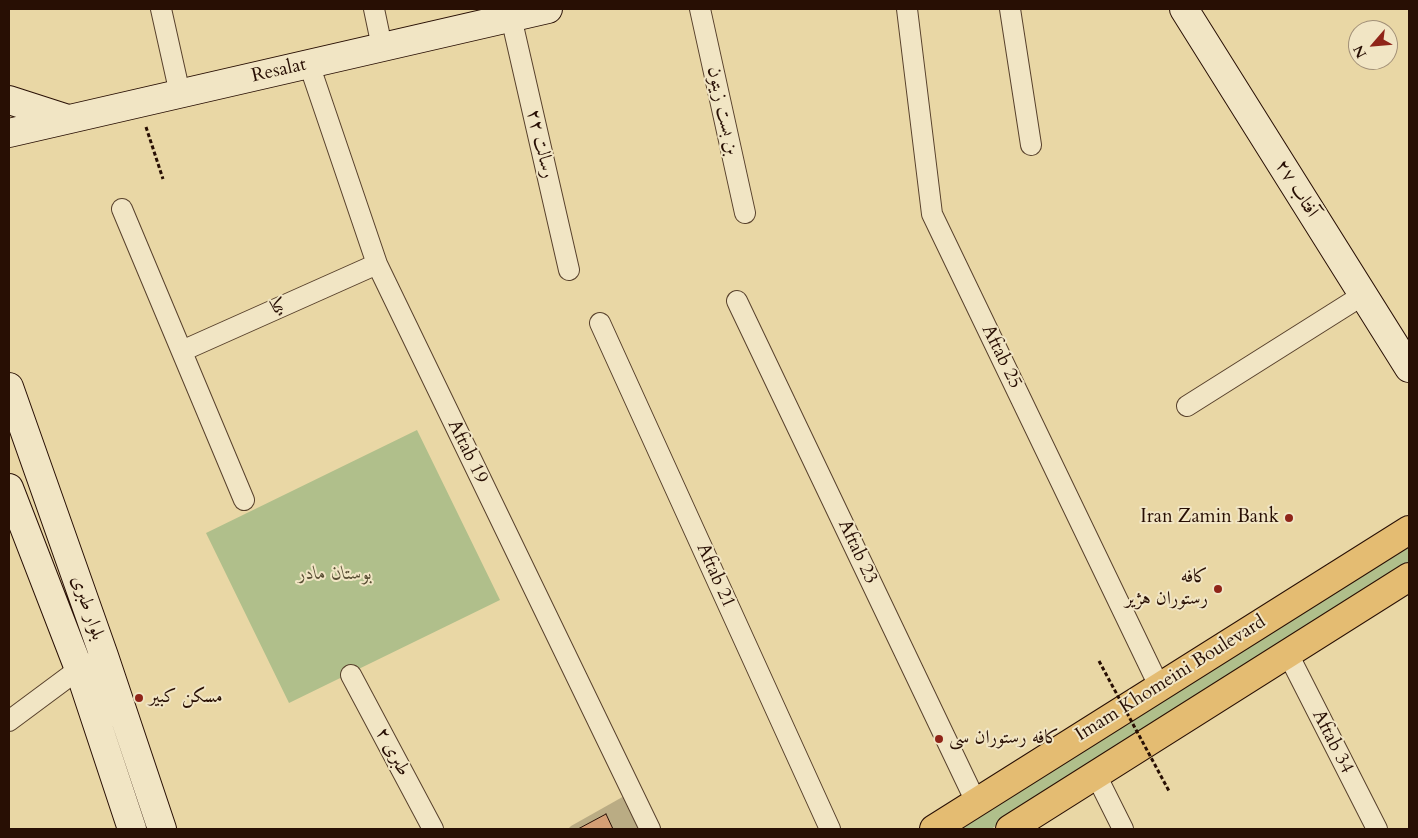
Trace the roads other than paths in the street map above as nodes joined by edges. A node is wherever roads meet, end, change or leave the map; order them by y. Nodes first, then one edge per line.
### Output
1 (161, 9) edge
2 (374, 9) edge
3 (548, 9) edge
4 (700, 9) edge
5 (907, 9) edge
6 (1010, 9) edge
7 (1184, 9) edge
8 (473, 17) edge
9 (511, 17) junction
10 (382, 47) junction
11 (309, 64) junction
12 (180, 94) junction
13 (9, 100) edge
14 (69, 120) junction
15 (9, 134) edge
16 (1031, 145) dead end
17 (122, 209) dead end
18 (745, 213) dead end
19 (377, 264) junction
20 (569, 270) dead end
21 (1363, 295) junction
22 (738, 301) dead end
23 (600, 323) dead end
24 (182, 351) junction
25 (1409, 368) edge
26 (9, 387) edge
27 (1187, 406) dead end
28 (9, 488) edge
29 (244, 500) dead end
30 (1409, 530) edge
31 (1409, 577) edge
32 (1288, 654) junction
33 (104, 656) junction
34 (79, 670) junction
35 (351, 675) dead end
36 (1160, 686) junction
37 (9, 721) edge
38 (1096, 775) junction
39 (976, 802) junction
40 (132, 829) edge
41 (162, 829) edge
42 (433, 829) edge
43 (650, 829) edge
44 (830, 829) edge
45 (934, 829) edge
46 (1010, 829) edge
47 (1123, 829) edge
48 (1377, 829) edge

1 - 12 street
2 - 10 street
3 - 9 main road, Resalat
4 - 18 street, بن بست زیتون
5 - 36 street, Aftab 25
6 - 16 street
7 - 21 main road, آفتاب ۲۷
8 - 9 main road, Resalat
8 - 10 main road, Resalat
9 - 20 street, رسالت ۲۲
10 - 11 main road, Resalat
11 - 12 main road, Resalat
11 - 19 street, Aftab 19
12 - 14 main road, Resalat
13 - 14 main road
14 - 15 main road, Resalat
17 - 24 street
19 - 24 street, کیا
19 - 43 street, Aftab 19
21 - 25 main road, آفتاب ۲۷
21 - 27 street
22 - 39 street, Aftab 23
23 - 44 street, Aftab 21
24 - 29 street
26 - 33 main road, بلوار طبری
28 - 34 main road, بلوار طبری
30 - 36 main road, Imam Khomeini Boulevard
31 - 32 main road
32 - 38 main road
32 - 48 street, Aftab 34
33 - 34 street
33 - 41 main road, بلوار طبری
34 - 37 street
34 - 40 main road, بلوار طبری
35 - 42 street, طبری ۲
36 - 39 main road, Imam Khomeini Boulevard
38 - 46 main road
38 - 47 street
39 - 45 main road, Imam Khomeini Boulevard

